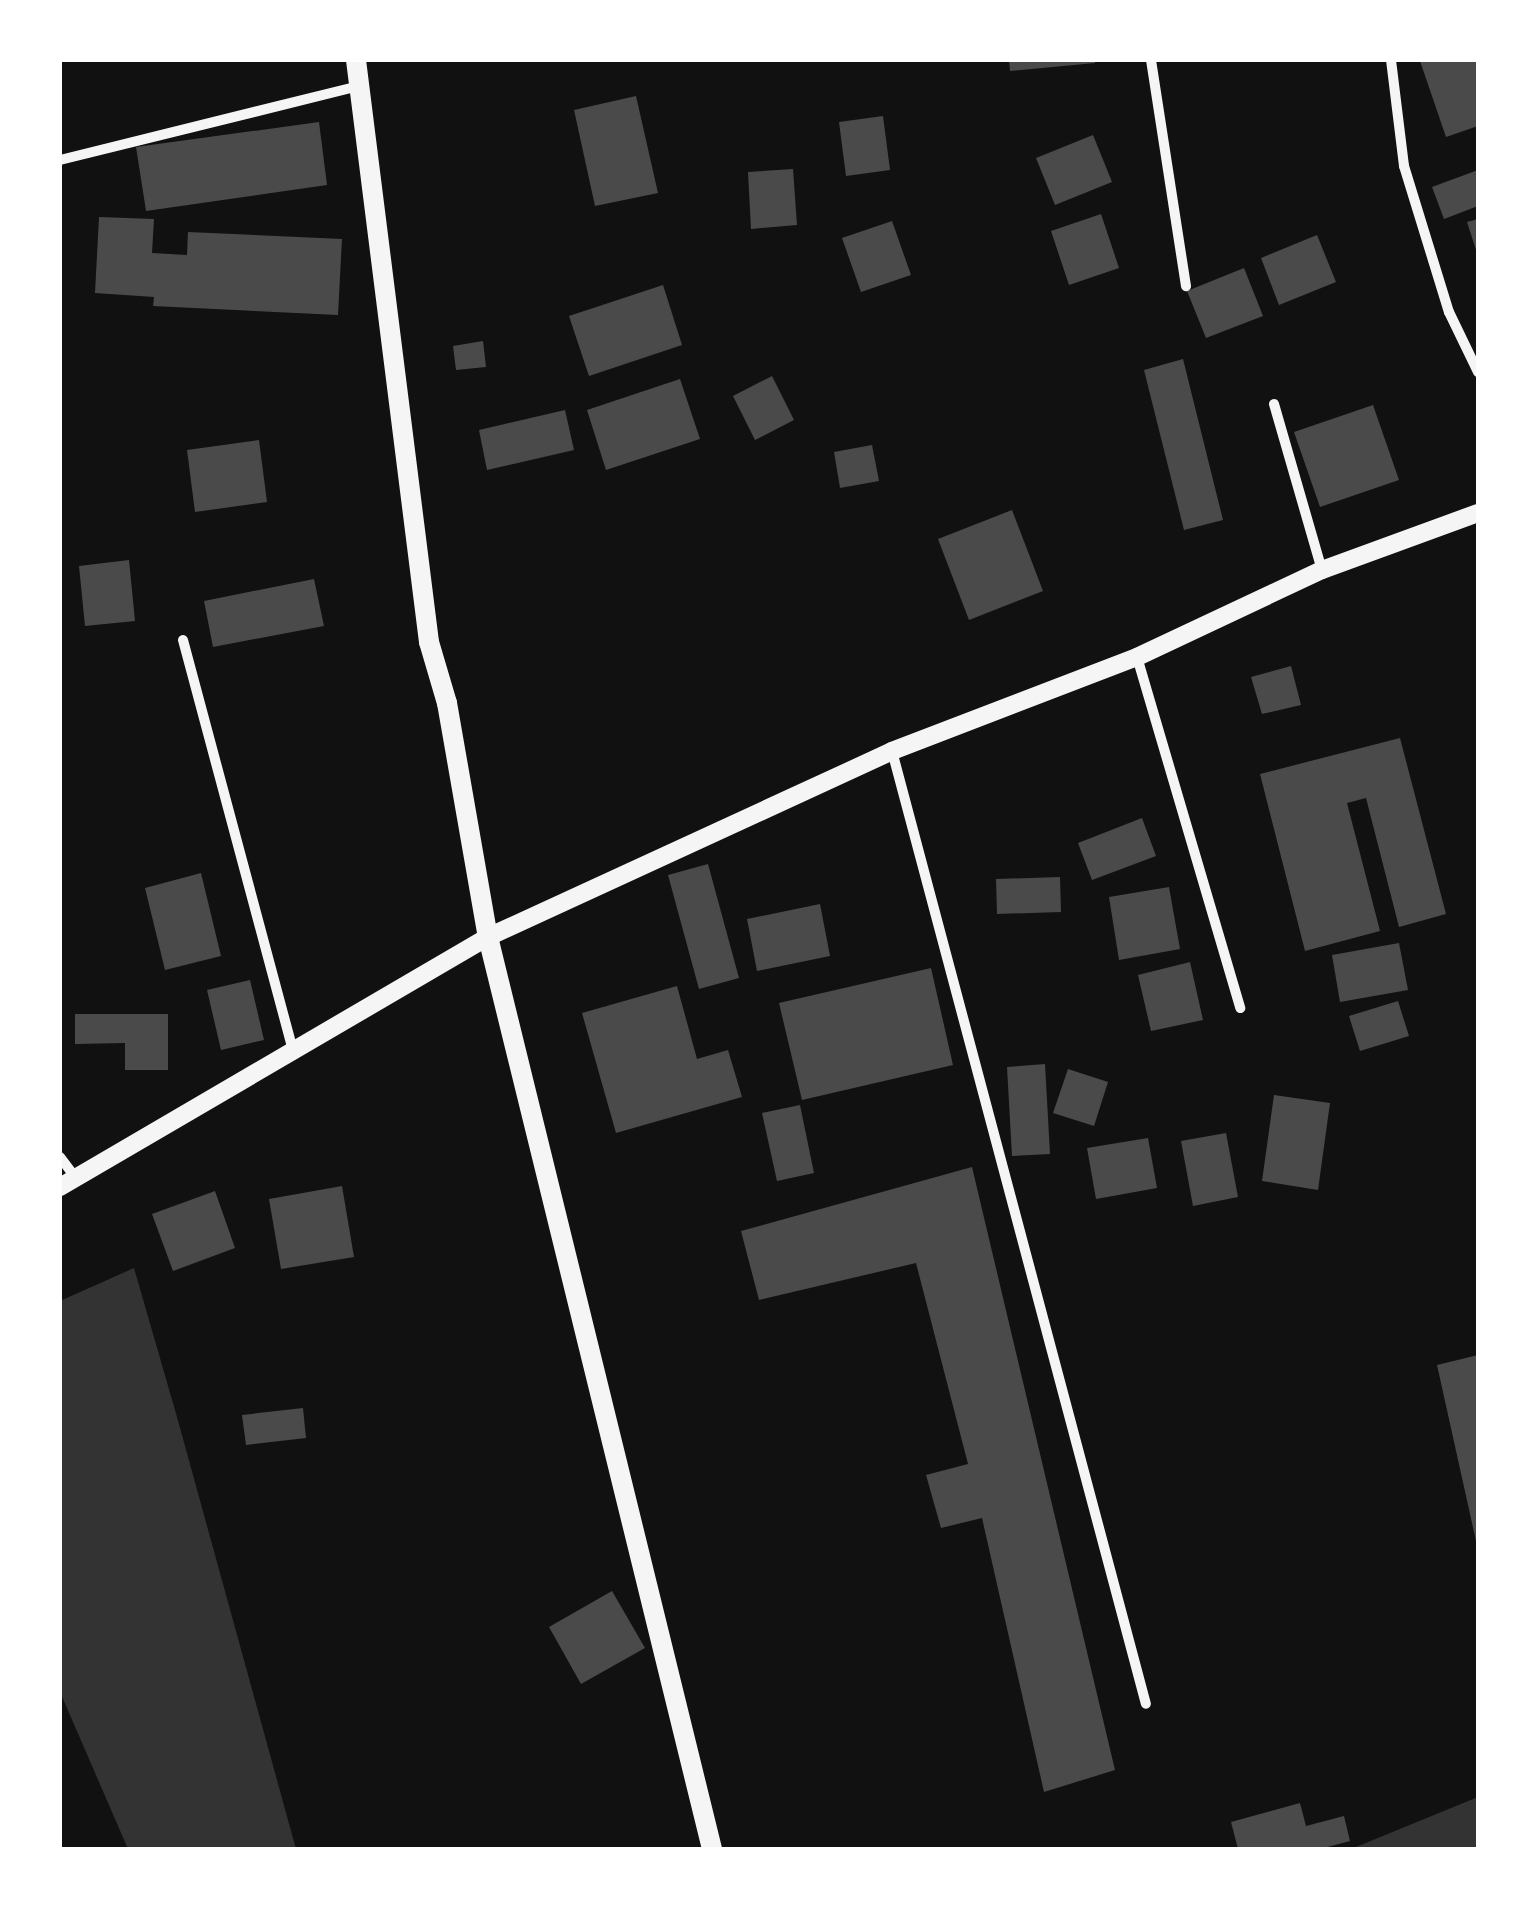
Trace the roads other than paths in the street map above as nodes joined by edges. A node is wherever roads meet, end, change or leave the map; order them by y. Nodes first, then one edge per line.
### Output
1 (356, 60) edge
2 (1150, 60) edge
3 (1392, 60) edge
4 (359, 86) junction
5 (60, 160) edge
6 (1186, 286) dead end
7 (1478, 372) edge
8 (1274, 404) dead end
9 (1478, 513) edge
10 (1322, 570) junction
11 (183, 640) dead end
12 (1137, 658) junction
13 (892, 751) junction
14 (488, 938) junction
15 (1240, 1008) dead end
16 (295, 1055) junction
17 (60, 1157) edge
18 (68, 1182) edge
19 (1146, 1704) dead end
20 (712, 1849) edge

1 - 4 main road
2 - 6 street
3 - 7 street
4 - 5 street
4 - 14 main road
8 - 10 street
9 - 10 street
10 - 12 street
11 - 16 street
12 - 13 street
12 - 15 street
13 - 14 street
13 - 19 street
14 - 16 street
14 - 20 main road
16 - 18 street
17 - 18 street

